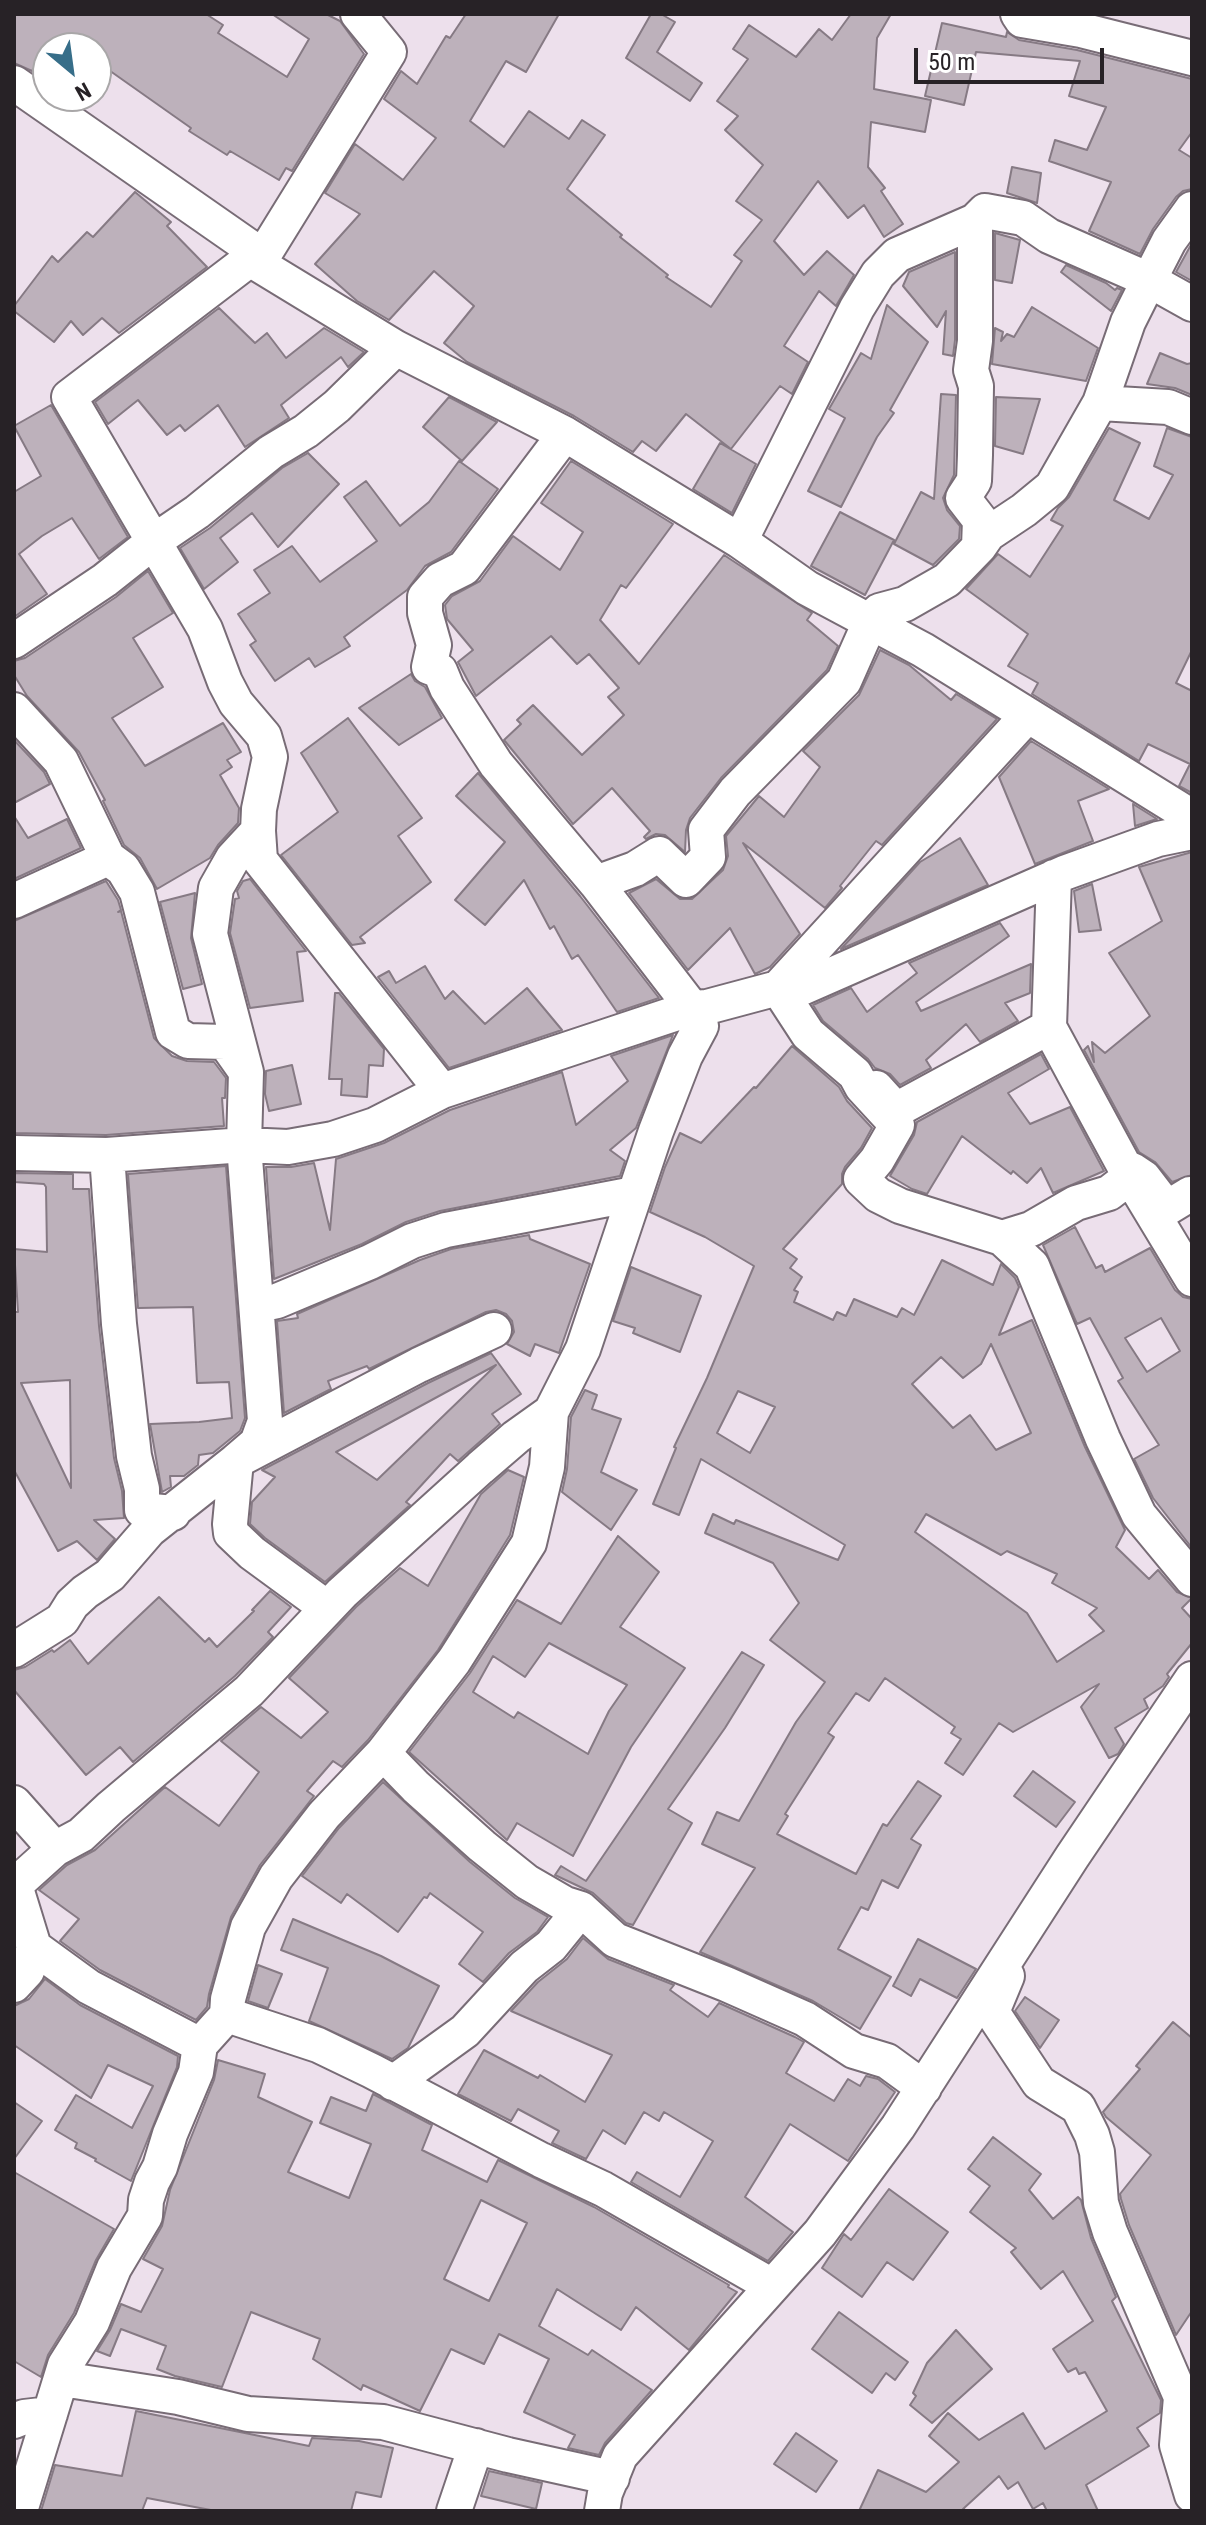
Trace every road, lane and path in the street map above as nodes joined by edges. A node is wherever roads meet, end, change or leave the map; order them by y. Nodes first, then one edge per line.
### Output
1 (358, 14) edge
2 (1018, 14) edge
3 (1192, 58) edge
4 (14, 83) edge
5 (1192, 209) edge
6 (975, 221) junction
7 (258, 258) junction
8 (1149, 280) junction
9 (1192, 304) edge
10 (396, 348) junction
11 (1100, 403) junction
12 (1192, 417) edge
13 (565, 434) junction
14 (740, 541) junction
15 (153, 542) junction
16 (979, 547) junction
17 (871, 620) junction
18 (14, 641) edge
19 (14, 710) edge
20 (1027, 716) junction
21 (1192, 817) edge
22 (258, 831) junction
23 (1192, 832) edge
24 (108, 858) junction
25 (1054, 877) junction
26 (596, 883) junction
27 (14, 901) edge
28 (783, 991) junction
29 (692, 1008) junction
30 (1049, 1027) junction
31 (246, 1072) junction
32 (442, 1091) junction
33 (244, 1145) junction
34 (14, 1153) edge
35 (107, 1155) junction
36 (1128, 1173) junction
37 (634, 1194) junction
38 (1192, 1196) edge
39 (1002, 1238) junction
40 (1192, 1279) edge
41 (258, 1305) junction
42 (494, 1330) dead end
43 (551, 1412) junction
44 (236, 1461) junction
45 (173, 1513) junction
46 (1192, 1579) edge
47 (327, 1608) junction
48 (14, 1650) edge
49 (1192, 1679) edge
50 (383, 1753) junction
51 (14, 1803) edge
52 (55, 1849) junction
53 (581, 1909) junction
54 (1024, 1931) junction
55 (34, 1947) junction
56 (14, 1985) edge
57 (227, 2015) junction
58 (200, 2045) junction
59 (393, 2083) junction
60 (924, 2088) junction
61 (772, 2286) junction
62 (62, 2379) junction
63 (50, 2414) junction
64 (14, 2421) edge
65 (1185, 2439) edge
66 (476, 2446) junction
67 (612, 2478) junction
68 (1192, 2495) edge
69 (20, 2511) edge
70 (454, 2511) edge
71 (602, 2511) edge

1 - 7 street
2 - 3 street
4 - 7 street
5 - 8 street
6 - 8 street
6 - 14 street
6 - 16 street
7 - 10 street
7 - 15 street
8 - 9 street
8 - 11 street
10 - 13 street
10 - 15 street
11 - 12 street
11 - 16 street
13 - 14 street
13 - 26 street
14 - 17 street
15 - 18 street
15 - 22 street
16 - 17 street
17 - 20 street
17 - 26 street
19 - 24 street
20 - 21 street
20 - 28 street
22 - 31 street
22 - 32 street
23 - 25 street
24 - 27 street
24 - 31 street
25 - 28 street
25 - 30 street
26 - 29 street
28 - 29 street
28 - 30 street
28 - 39 street
29 - 32 street
29 - 37 street
30 - 36 street
31 - 33 street
32 - 33 street
33 - 35 street
33 - 41 street
34 - 35 street
35 - 45 street
36 - 38 street
36 - 39 street
36 - 40 street
37 - 41 street
37 - 43 street
39 - 46 street
41 - 44 street
42 - 44 street
43 - 47 street
43 - 50 street
44 - 45 street
44 - 47 street
45 - 48 street
47 - 52 street
49 - 54 street
50 - 53 street
50 - 57 street
51 - 52 street
52 - 55 street
53 - 59 street
53 - 60 street
54 - 60 street
54 - 65 street
55 - 56 street
55 - 58 street
57 - 58 street
57 - 59 street
58 - 62 street
59 - 61 street
60 - 61 street
61 - 67 street
62 - 63 street
62 - 66 street
63 - 64 street
63 - 69 street
65 - 68 street
66 - 67 street
66 - 70 street
67 - 71 street

